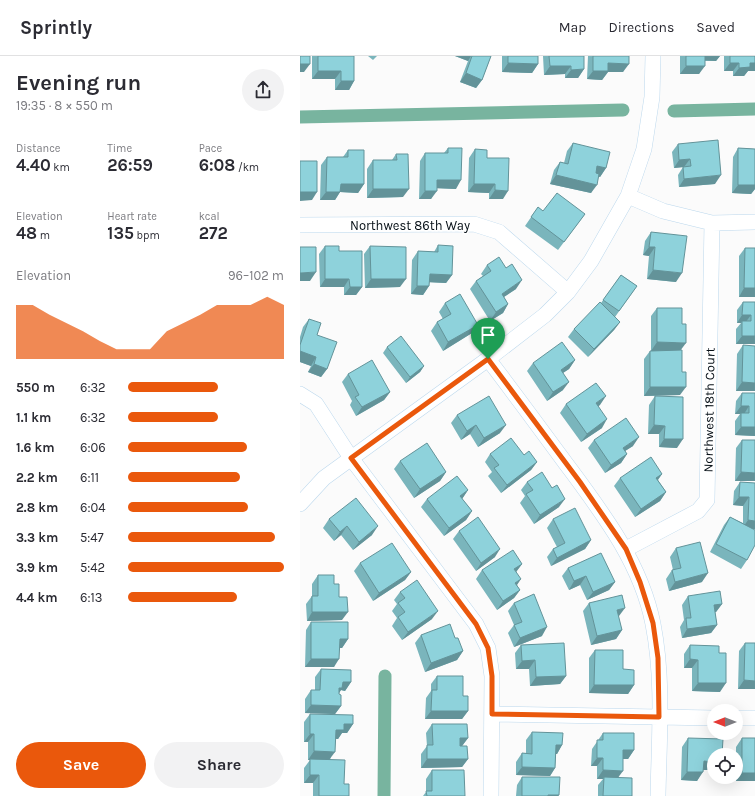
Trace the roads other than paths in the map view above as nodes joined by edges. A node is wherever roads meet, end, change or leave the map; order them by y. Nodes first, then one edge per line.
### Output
1 (653, 56) edge
2 (628, 196) junction
3 (755, 222) edge
4 (712, 223) junction
5 (300, 225) edge
6 (568, 292) junction
7 (488, 359) junction
8 (300, 394) edge
9 (351, 458) junction
10 (300, 504) edge
11 (626, 549) junction
12 (492, 714) junction
13 (659, 717) junction
14 (707, 718) edge
15 (743, 718) edge
16 (755, 718) edge
17 (491, 796) edge
18 (658, 796) edge

1 - 2 street
2 - 4 street
2 - 6 street
3 - 4 street
4 - 11 street, Northwest 18th Court
5 - 6 street, Northwest 86th Way
6 - 7 street
7 - 9 street
7 - 11 street
8 - 9 street
9 - 10 street
9 - 12 street
11 - 13 street
12 - 13 street
12 - 17 street
13 - 14 street
13 - 18 street
15 - 16 street

